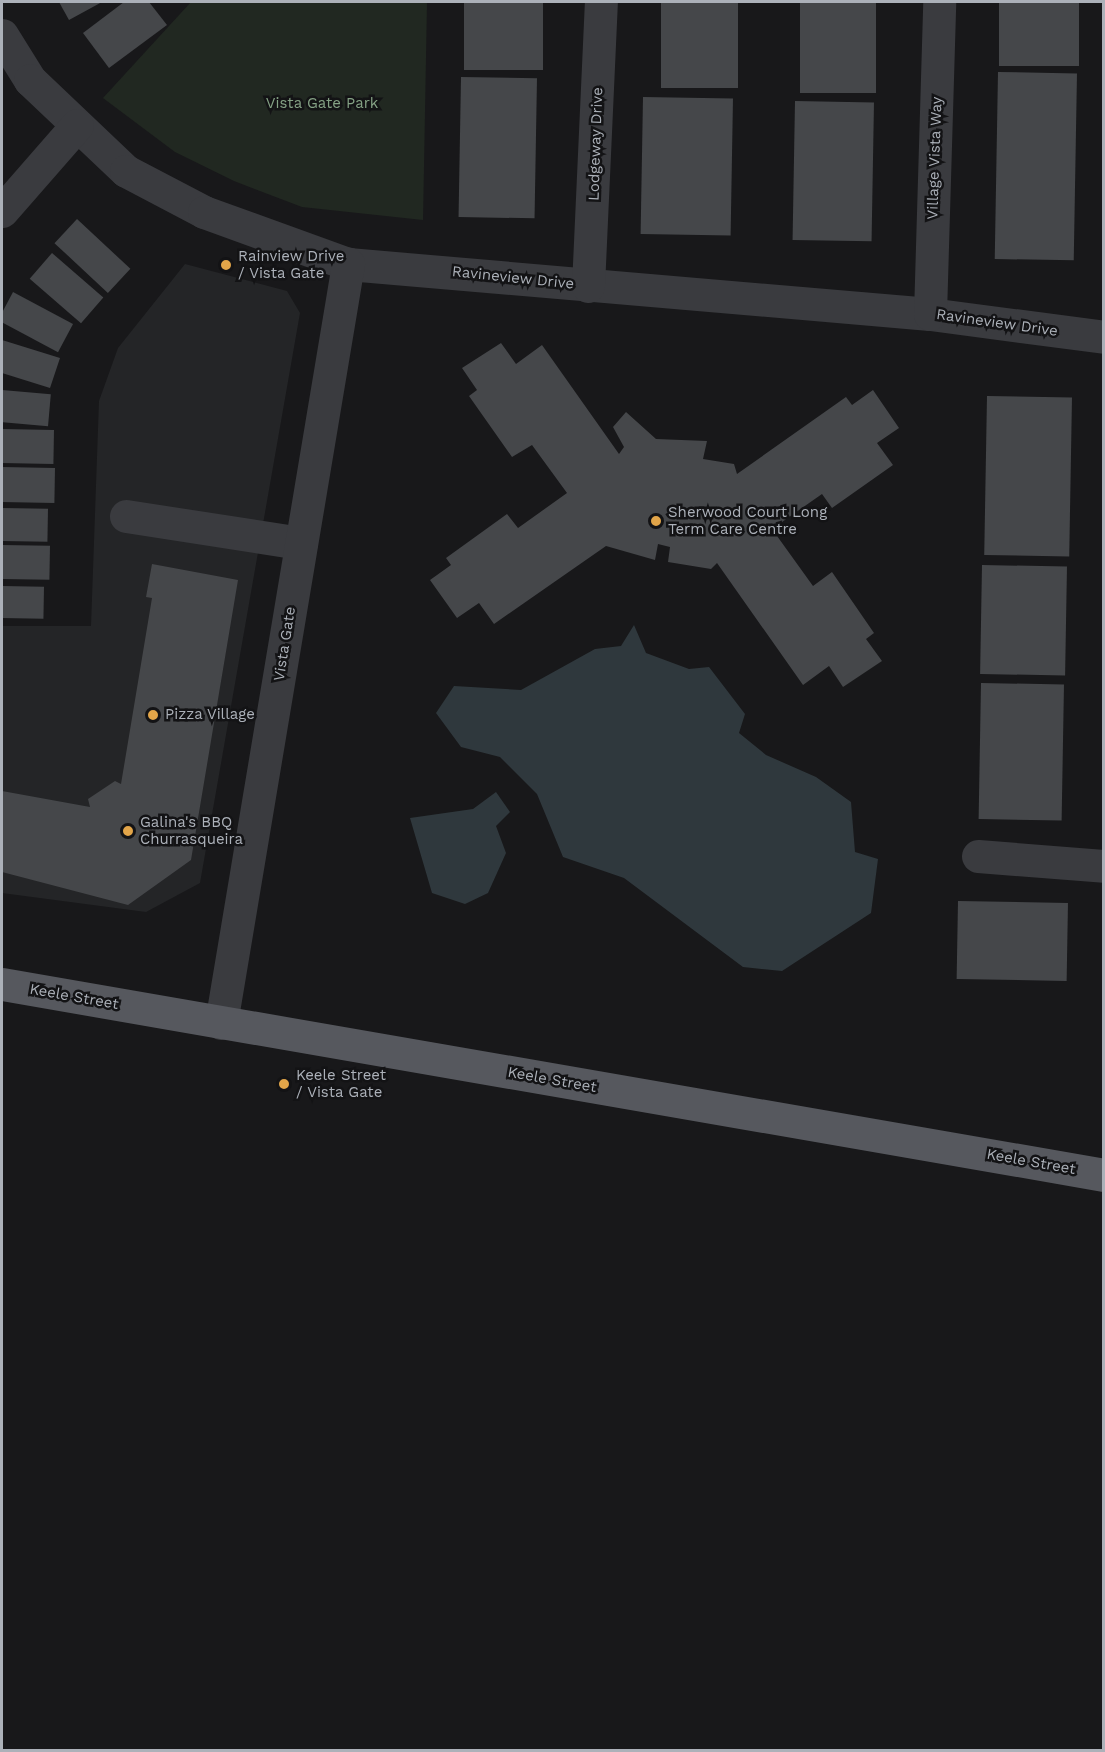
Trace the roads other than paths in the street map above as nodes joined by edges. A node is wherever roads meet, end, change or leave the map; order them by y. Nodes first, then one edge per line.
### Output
1 (602, 2) edge
2 (939, 2) edge
3 (2, 35) edge
4 (77, 125) junction
5 (2, 211) edge
6 (348, 264) junction
7 (588, 286) junction
8 (930, 314) junction
9 (1104, 337) edge
10 (126, 516) dead end
11 (301, 543) junction
12 (978, 856) dead end
13 (1104, 866) edge
14 (2, 984) edge
15 (221, 1023) junction
16 (1104, 1175) edge

1 - 7 street, Lodgeway Drive
2 - 8 street, Village Vista Way
3 - 4 street, Ravineview Drive
4 - 5 street
4 - 6 street, Ravineview Drive
6 - 7 street, Ravineview Drive
6 - 11 street, Vista Gate
7 - 8 street, Ravineview Drive
8 - 9 street, Ravineview Drive
10 - 11 street
11 - 15 street, Vista Gate
12 - 13 street
14 - 15 main road, Keele Street
15 - 16 main road, Keele Street

